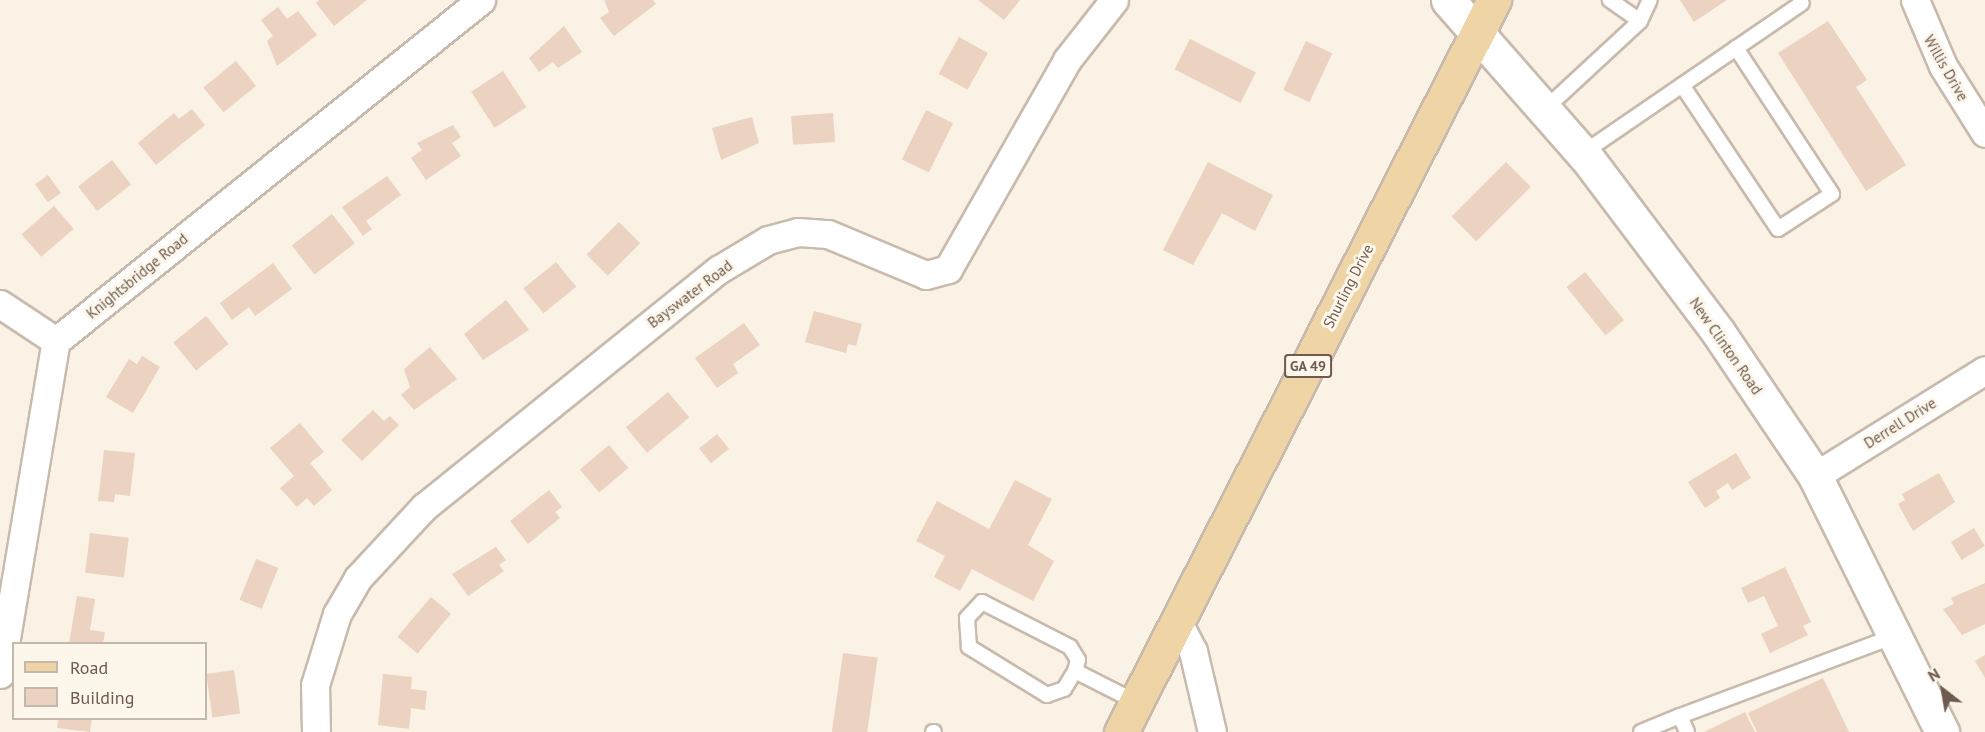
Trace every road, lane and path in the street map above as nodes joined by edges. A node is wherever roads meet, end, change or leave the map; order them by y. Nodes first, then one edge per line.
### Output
1 (481, 0) edge
2 (1114, 0) edge
3 (1448, 0) edge
4 (1494, 0) edge
5 (1610, 0) edge
6 (1650, 0) edge
7 (1916, 0) edge
8 (1802, 3) dead end
9 (1640, 21) junction
10 (1476, 36) junction
11 (1736, 48) junction
12 (1683, 86) junction
13 (1544, 110) junction
14 (1985, 133) edge
15 (1583, 153) junction
16 (0, 304) edge
17 (56, 340) junction
18 (1985, 370) edge
19 (1815, 476) junction
20 (1178, 622) junction
21 (1895, 636) junction
22 (1076, 671) junction
23 (0, 674) edge
24 (1136, 702) junction
25 (1680, 716) junction
26 (316, 732) edge
27 (1121, 732) edge
28 (1212, 732) edge
29 (1641, 732) edge
30 (1687, 732) edge
31 (1942, 732) edge

1 - 17 street, Knightsbridge Road
2 - 26 street, Bayswater Road
3 - 10 street, New Clinton Road
4 - 10 main road, Shurling Drive / GA 49
5 - 9 lane
6 - 9 lane
7 - 14 street, Willis Drive
8 - 11 lane
9 - 13 lane
10 - 13 street, New Clinton Road
10 - 20 main road, Shurling Drive / GA 49
11 - 12 lane
11 - 12 lane
12 - 15 lane
13 - 15 street, New Clinton Road
15 - 19 street, New Clinton Road
16 - 17 street
17 - 23 street
18 - 19 street, Derrell Drive
19 - 21 street, New Clinton Road
20 - 24 main road, Shurling Drive / GA 49
20 - 28 street
21 - 25 lane
21 - 31 street, New Clinton Road
22 - 22 lane
22 - 24 lane
24 - 27 main road, Shurling Drive / GA 49
25 - 29 lane
25 - 30 lane

